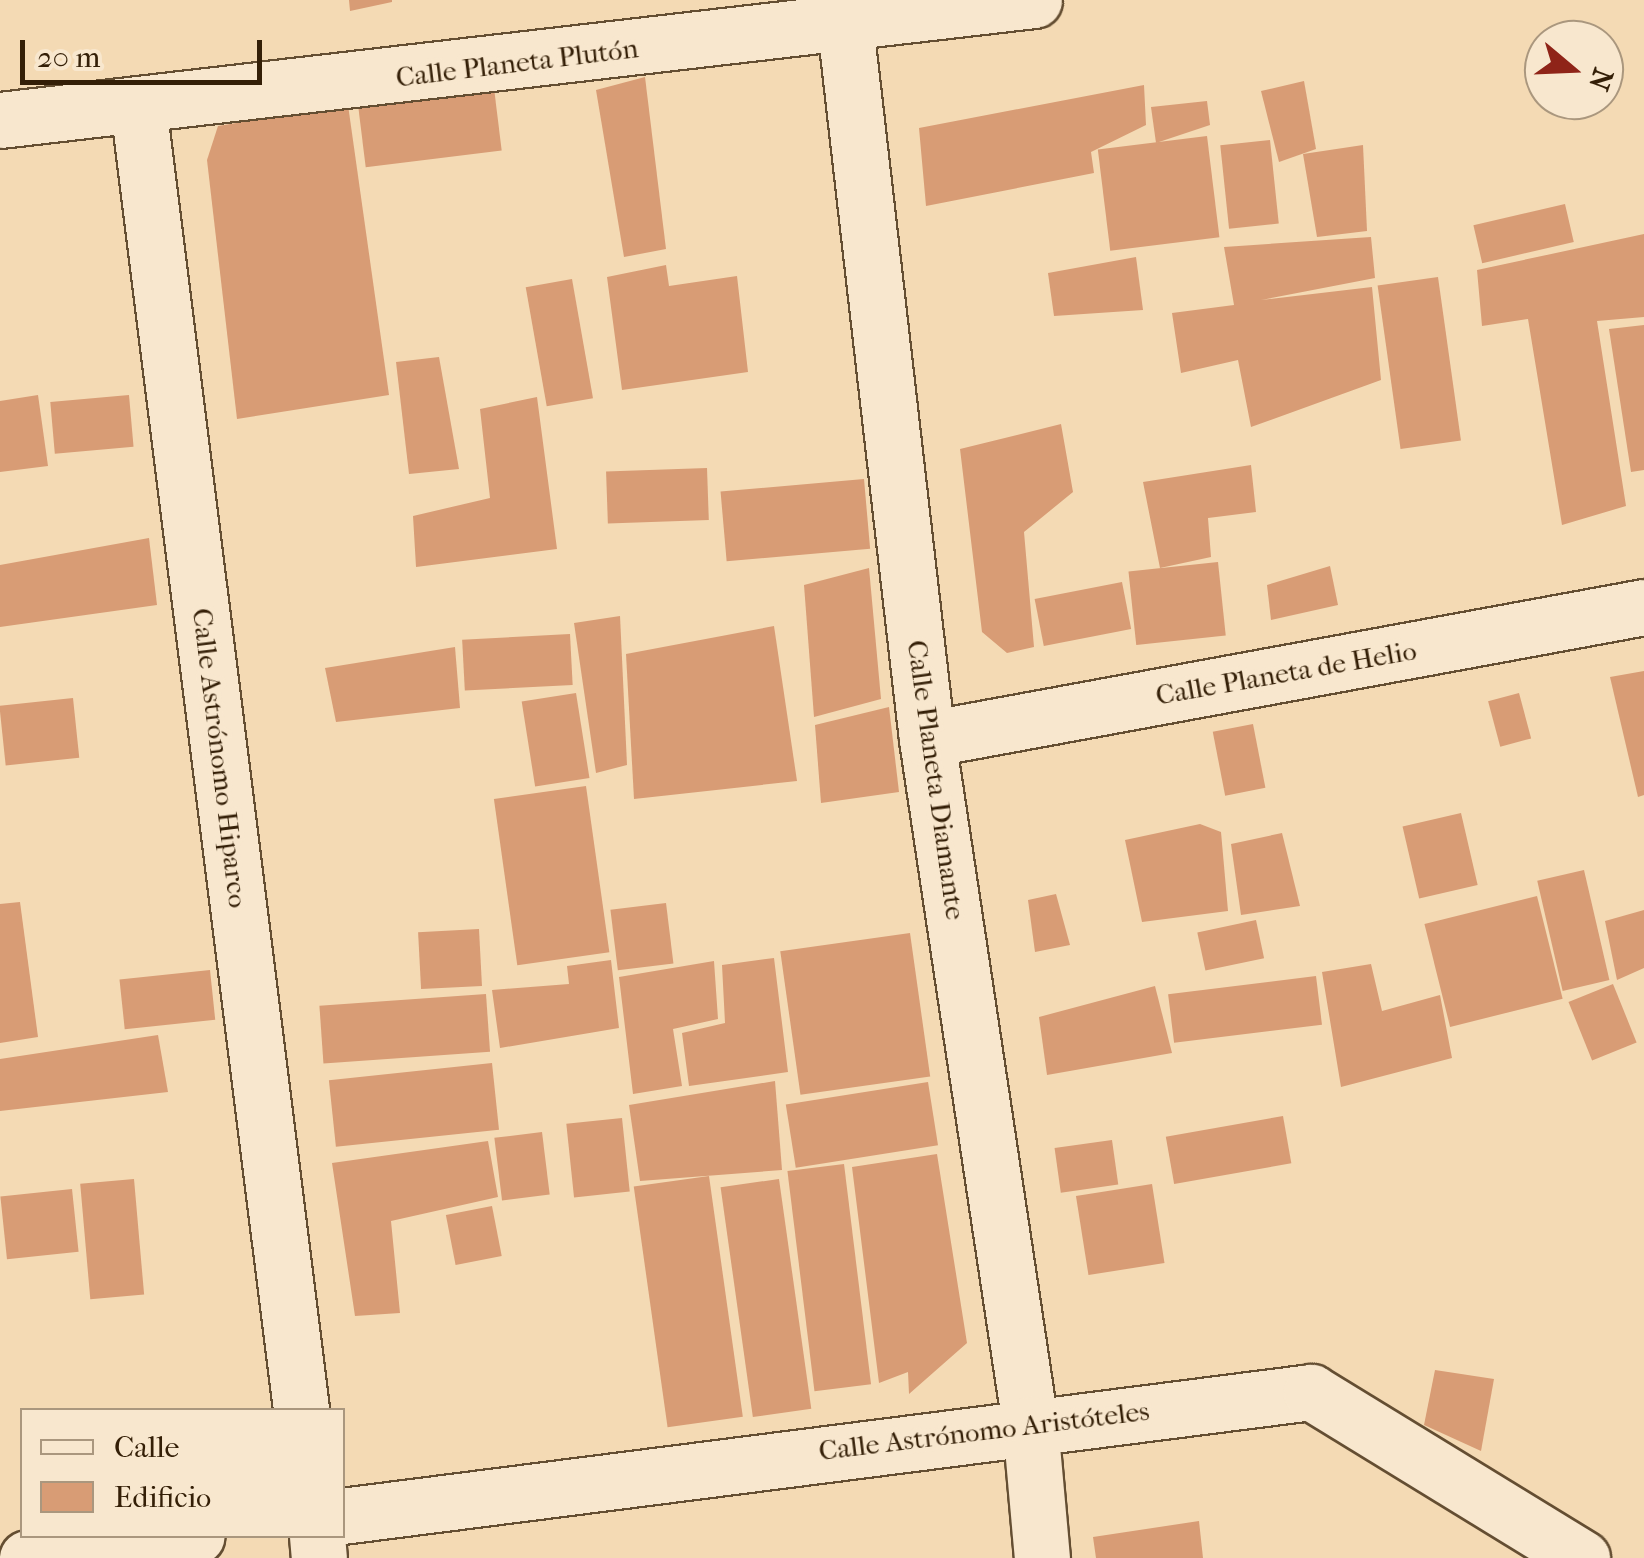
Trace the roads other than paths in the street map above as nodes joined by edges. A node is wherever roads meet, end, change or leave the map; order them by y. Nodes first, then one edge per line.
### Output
1 (1034, 0) edge
2 (844, 13) edge
3 (138, 106) junction
4 (0, 120) edge
5 (1644, 607) edge
6 (928, 740) junction
7 (301, 1408) edge
8 (1030, 1424) junction
9 (345, 1516) edge
10 (182, 1538) edge
11 (27, 1558) edge
12 (1042, 1558) edge
13 (1582, 1558) edge

1 - 2 street, Calle Planeta Plutón
2 - 3 street, Calle Planeta Plutón
2 - 6 street, Calle Planeta Diamante
3 - 4 street, Calle Planeta Plutón
3 - 7 street, Calle Astrónomo Hiparco
5 - 6 street, Calle Planeta de Helio
6 - 8 street, Calle Planeta Diamante
8 - 9 street, Calle Astrónomo Aristóteles
8 - 12 street, Calle Planeta Diamante
8 - 13 street, Calle Astrónomo Aristóteles
10 - 11 street

